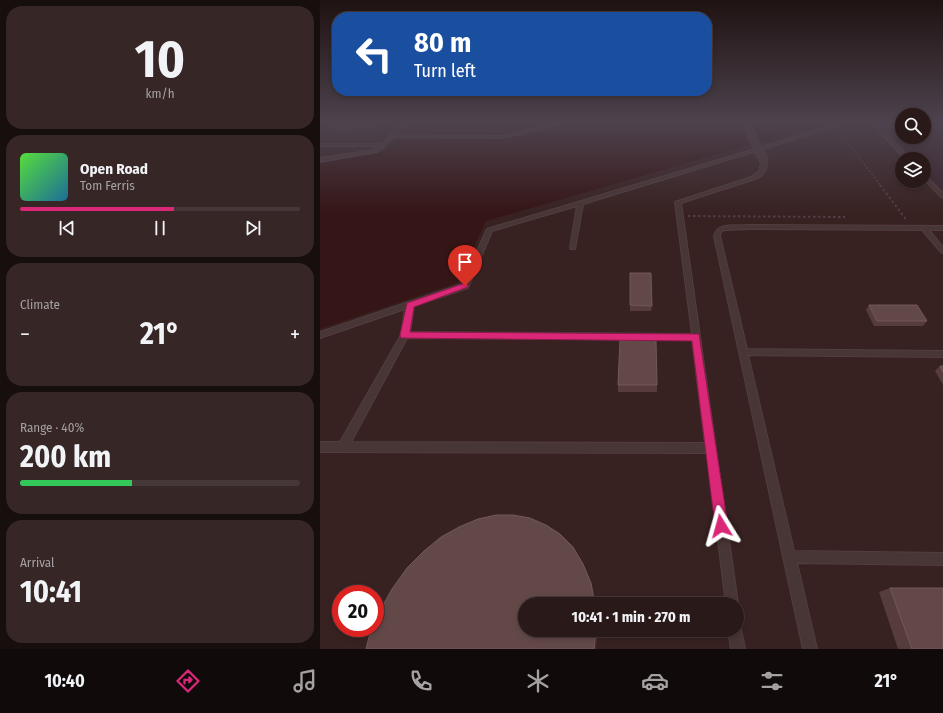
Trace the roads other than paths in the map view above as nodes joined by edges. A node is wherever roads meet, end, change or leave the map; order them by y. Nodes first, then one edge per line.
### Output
1 (357, 153) edge
2 (746, 153) edge
3 (760, 153) edge
4 (320, 160) edge
5 (764, 161) joint
6 (931, 183) edge
7 (943, 196) edge
8 (580, 203) junction
9 (924, 228) junction
10 (943, 228) edge
11 (573, 248) dead end
12 (943, 250) edge
13 (410, 305) junction
14 (405, 335) junction
15 (320, 336) edge
16 (696, 337) junction
17 (743, 352) junction
18 (943, 354) edge
19 (320, 447) edge
20 (343, 447) junction
21 (711, 448) junction
22 (789, 557) junction
23 (943, 559) edge
24 (731, 597) edge
25 (736, 637) edge
26 (738, 649) edge
27 (810, 649) edge

1 - 4 lane
2 - 8 lane
3 - 5 street, bridge
5 - 16 lane
6 - 7 lane
8 - 11 lane
8 - 13 lane
9 - 10 lane
9 - 12 lane
9 - 17 lane
13 - 14 lane
13 - 15 lane
14 - 16 lane
14 - 20 lane
16 - 21 lane
17 - 18 lane
17 - 22 lane
19 - 20 lane
20 - 21 lane
21 - 24 lane
22 - 23 lane
22 - 27 lane
25 - 26 lane

